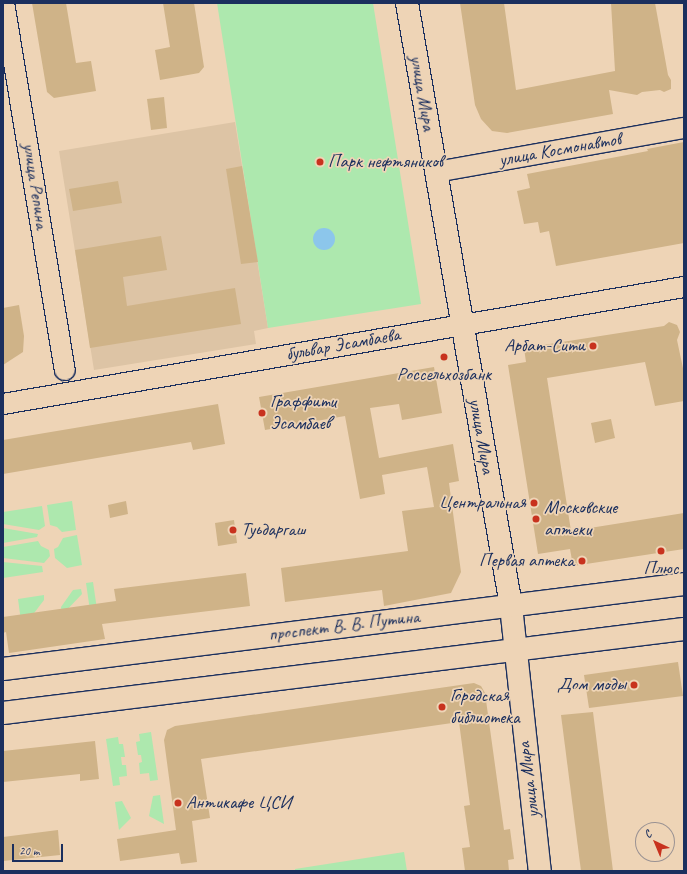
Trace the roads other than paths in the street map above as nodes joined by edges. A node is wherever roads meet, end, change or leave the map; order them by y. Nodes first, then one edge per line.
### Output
1 (4, 3) edge
2 (407, 3) edge
3 (684, 128) edge
4 (436, 172) junction
5 (684, 287) edge
6 (462, 325) junction
7 (65, 370) dead end
8 (3, 404) edge
9 (684, 584) edge
10 (511, 606) junction
11 (684, 629) edge
12 (515, 650) junction
13 (3, 669) edge
14 (3, 713) edge
15 (540, 871) edge

1 - 7 street, улица Репина
2 - 4 main road, улица Мира
3 - 4 street, улица Космонавтов
4 - 6 main road, улица Мира
5 - 6 street, бульвар Эсамбаева
6 - 8 street, бульвар Эсамбаева
6 - 10 main road, улица Мира
9 - 10 main road, проспект В. В. Путина
10 - 12 main road, улица Мира
10 - 13 main road, проспект В. В. Путина
11 - 12 main road
12 - 14 main road
12 - 15 main road, улица Мира

